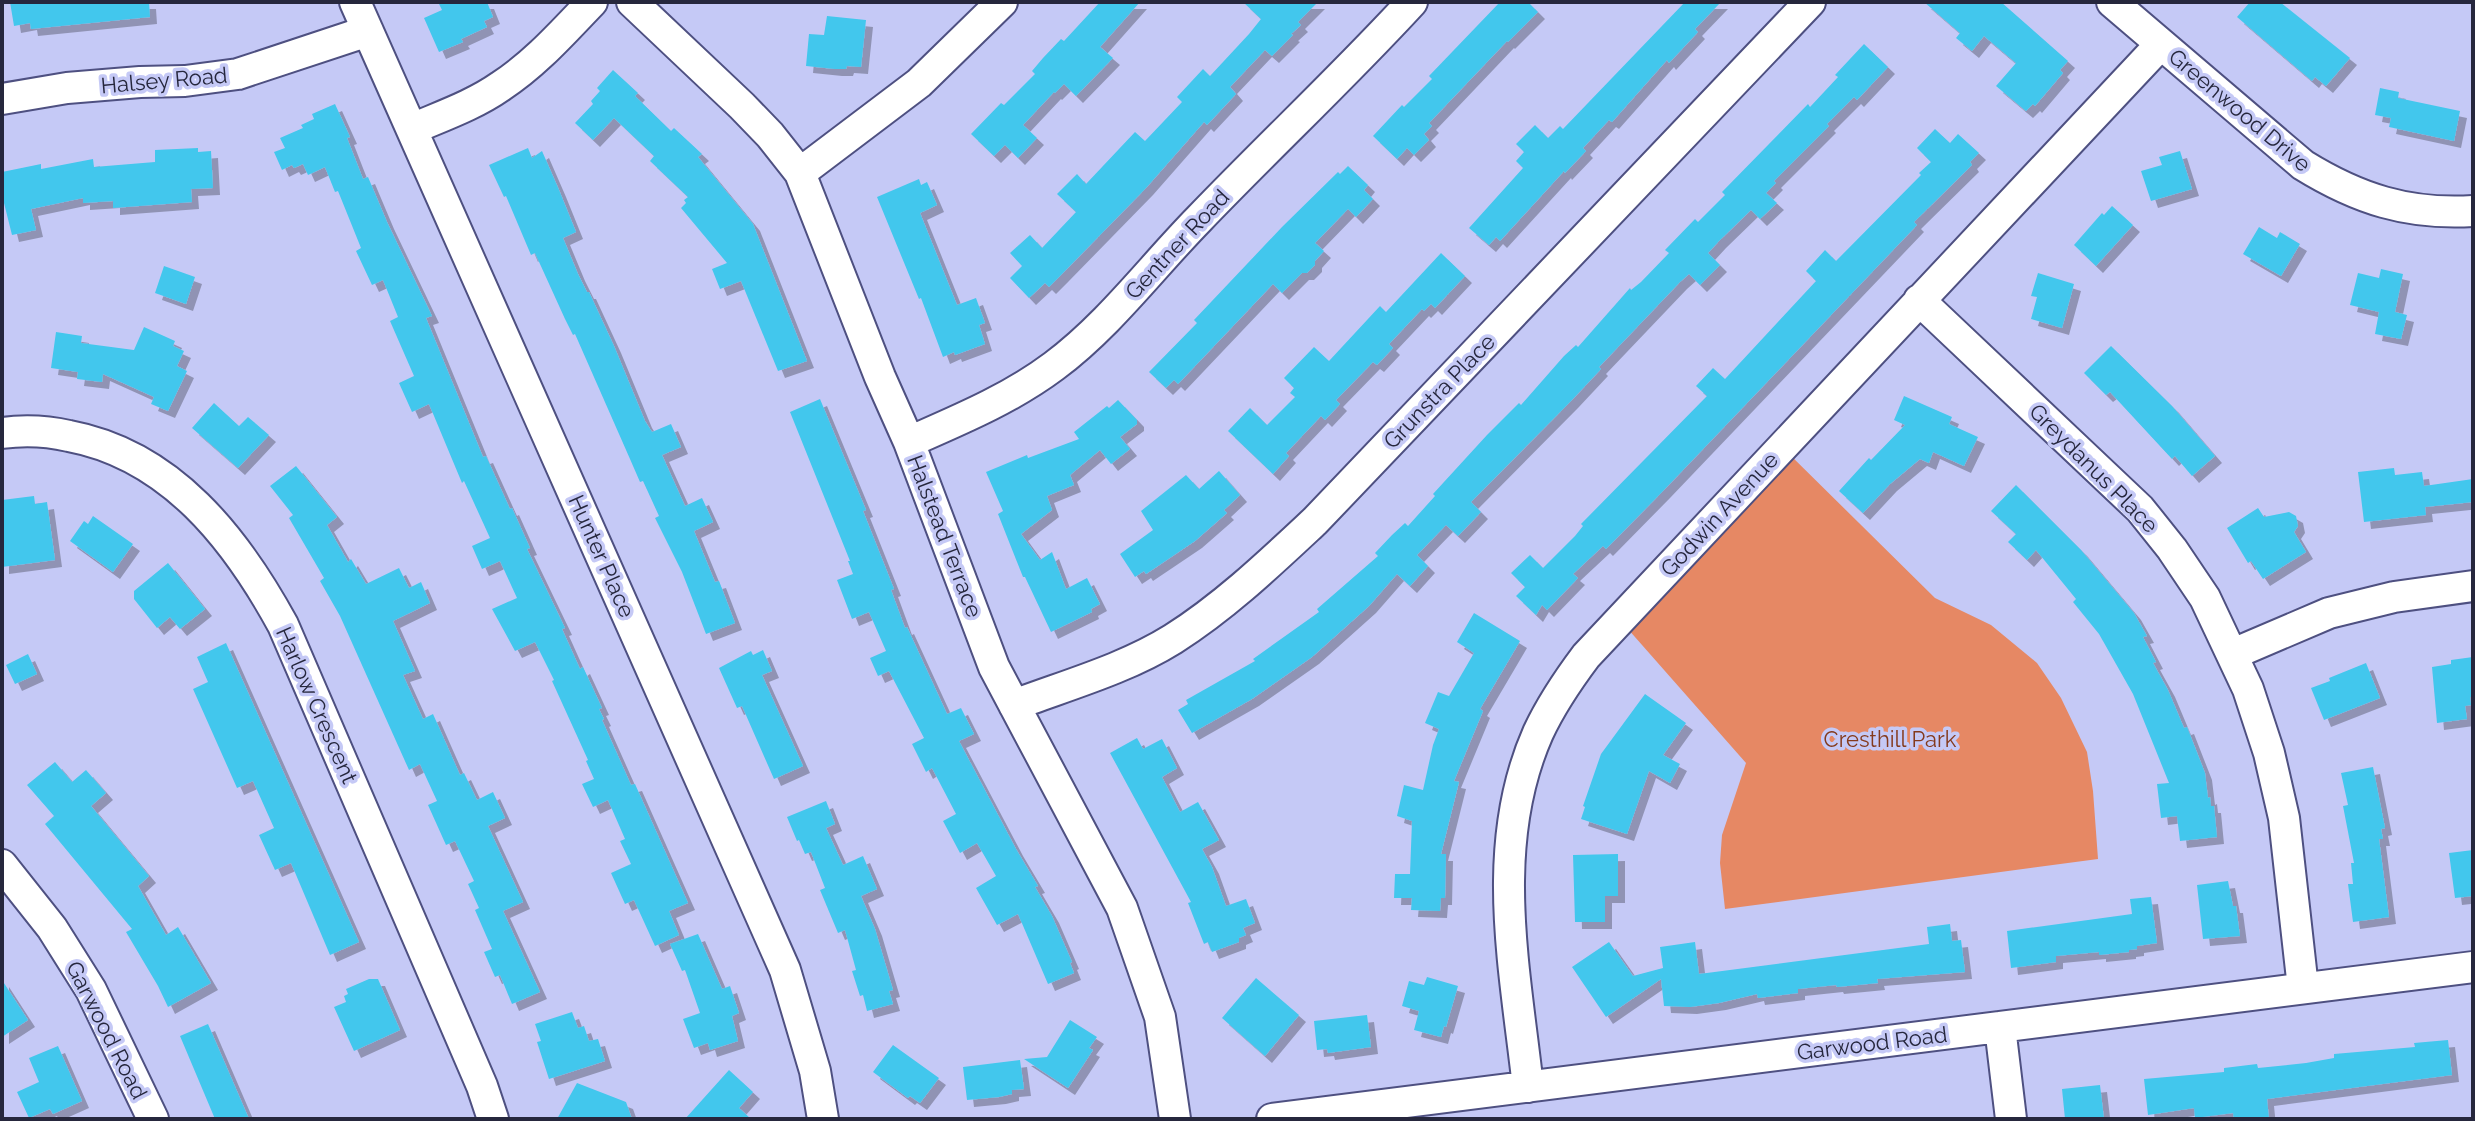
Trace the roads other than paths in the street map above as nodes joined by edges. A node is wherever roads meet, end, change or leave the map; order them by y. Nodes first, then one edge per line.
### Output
1 (355, 2) edge
2 (592, 2) edge
3 (632, 2) edge
4 (1002, 2) edge
5 (1412, 2) edge
6 (1810, 2) edge
7 (2112, 2) edge
8 (368, 31) junction
9 (2161, 44) junction
10 (2, 99) edge
11 (412, 129) junction
12 (800, 173) junction
13 (2473, 211) edge
14 (1919, 300) junction
15 (2, 433) edge
16 (909, 442) junction
17 (2473, 586) edge
18 (2233, 654) junction
19 (1014, 705) junction
20 (2, 865) edge
21 (2473, 967) edge
22 (2303, 988) junction
23 (2000, 1027) junction
24 (1528, 1087) junction
25 (1347, 1114) edge
26 (153, 1119) edge
27 (493, 1119) edge
28 (823, 1119) edge
29 (1175, 1119) edge
30 (1272, 1119) edge
31 (2011, 1119) edge

1 - 8 street, Hunter Place
2 - 11 street
3 - 12 street, Halstead Terrace
4 - 12 street
5 - 16 street, Gentner Road
6 - 19 street, Grunstra Place
7 - 9 street, Greenwood Drive
8 - 10 street, Halsey Road
8 - 11 street, Hunter Place
9 - 13 street, Greenwood Drive
9 - 14 street, Godwin Avenue
11 - 28 street, Hunter Place
12 - 16 street, Halstead Terrace
14 - 18 street, Greydanus Place
14 - 24 street, Godwin Avenue
15 - 27 street, Harlow Crescent
16 - 19 street, Halstead Terrace
17 - 18 street
18 - 22 street, Greydanus Place
19 - 29 street, Halstead Terrace
20 - 26 street, Garwood Road
21 - 22 street, Garwood Road
22 - 23 street, Garwood Road
23 - 24 street, Garwood Road
23 - 31 street
24 - 25 street, Garwood Road
25 - 30 street, Garwood Road

